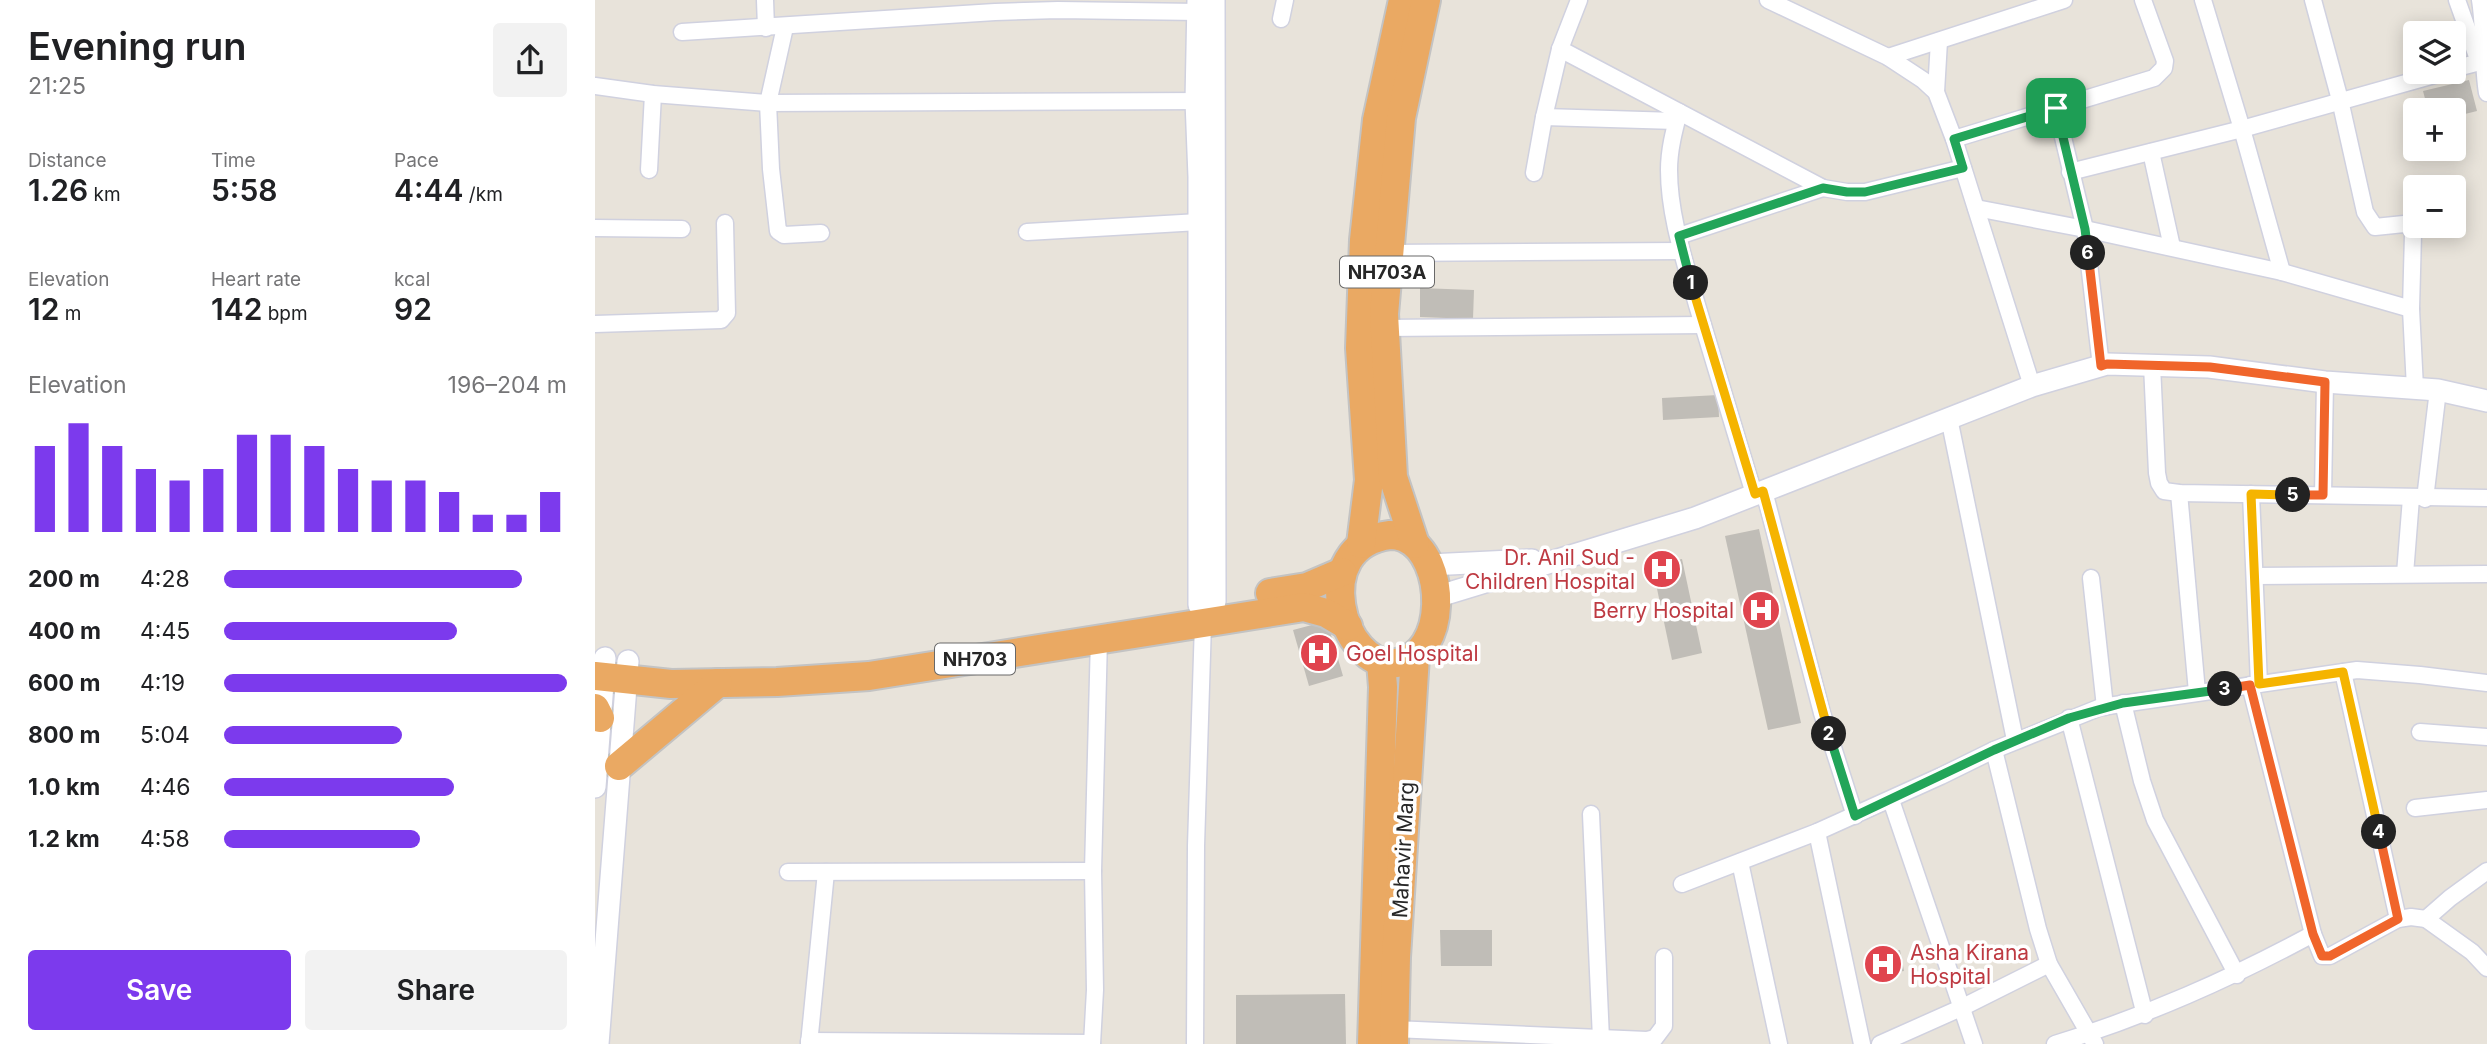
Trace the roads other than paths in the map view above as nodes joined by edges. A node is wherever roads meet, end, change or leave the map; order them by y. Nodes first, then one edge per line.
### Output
1 (765, 0) edge
2 (1285, 0) edge
3 (1403, 0) edge
4 (1426, 0) edge
5 (1579, 0) edge
6 (1769, 0) edge
7 (2064, 0) edge
8 (2143, 0) edge
9 (2203, 0) edge
10 (2313, 0) edge
11 (2457, 0) edge
12 (2480, 0) edge
13 (1203, 4) edge
14 (1058, 5) edge
15 (1282, 19) dead end
16 (2485, 20) edge
17 (785, 27) junction
18 (766, 28) junction
19 (682, 32) dead end
20 (1939, 41) junction
21 (1560, 49) junction
22 (1888, 57) junction
23 (2482, 68) junction
24 (2466, 69) edge
25 (2403, 83) edge
26 (595, 86) edge
27 (1936, 92) junction
28 (2487, 93) edge
29 (653, 94) junction
30 (2340, 100) junction
31 (1205, 101) junction
32 (768, 103) junction
33 (2056, 108) junction
34 (1678, 116) junction
35 (1544, 117) junction
36 (2242, 129) junction
37 (1954, 139) junction
38 (2151, 152) junction
39 (1963, 168) junction
40 (649, 170) dead end
41 (2070, 172) junction
42 (1534, 173) dead end
43 (1823, 188) junction
44 (1976, 208) junction
45 (1199, 222) junction
46 (725, 223) dead end
47 (595, 228) edge
48 (682, 229) dead end
49 (2085, 229) junction
50 (1027, 232) dead end
51 (821, 233) dead end
52 (1680, 243) junction
53 (2172, 247) junction
54 (1388, 253) junction
55 (2282, 272) junction
56 (2411, 309) junction
57 (595, 324) edge
58 (1703, 325) junction
59 (1384, 328) junction
60 (2152, 365) junction
61 (2101, 366) junction
62 (2325, 382) junction
63 (2032, 386) junction
64 (2415, 388) junction
65 (2438, 390) junction
66 (2487, 401) edge
67 (1949, 418) junction
68 (1759, 493) junction
69 (2179, 493) junction
70 (2251, 494) junction
71 (2323, 495) junction
72 (2487, 498) edge
73 (2418, 499) junction
74 (1361, 544) junction
75 (1422, 555) junction
76 (1567, 558) junction
77 (1342, 572) junction
78 (2405, 574) junction
79 (2487, 574) edge
80 (2255, 576) junction
81 (2091, 578) dead end
82 (1436, 597) junction
83 (1205, 610) junction
84 (1348, 626) junction
85 (1099, 638) junction
86 (1415, 656) junction
87 (1381, 662) junction
88 (609, 668) edge
89 (842, 670) junction
90 (2343, 672) junction
91 (718, 683) junction
92 (2487, 683) edge
93 (2254, 684) junction
94 (2197, 692) junction
95 (2123, 703) junction
96 (2105, 707) junction
97 (598, 713) edge
98 (2069, 718) junction
99 (2420, 732) dead end
100 (2487, 737) edge
101 (2015, 740) junction
102 (1994, 750) junction
103 (619, 766) junction
104 (595, 787) edge
105 (1891, 800) junction
106 (2487, 800) edge
107 (2415, 808) dead end
108 (1591, 814) dead end
109 (1855, 816) junction
110 (1817, 832) junction
111 (1740, 862) junction
112 (1093, 871) junction
113 (2487, 871) edge
114 (788, 872) dead end
115 (825, 872) junction
116 (1682, 884) dead end
117 (2398, 919) junction
118 (2426, 919) junction
119 (2313, 934) junction
120 (1664, 957) dead end
121 (2049, 964) junction
122 (2487, 968) edge
123 (2237, 975) junction
124 (1963, 1007) junction
125 (2145, 1014) junction
126 (1387, 1039) edge
127 (1601, 1039) junction
128 (2092, 1039) edge
129 (809, 1042) edge
130 (598, 1044) edge
131 (1091, 1044) edge
132 (1195, 1044) edge
133 (1779, 1044) edge
134 (1861, 1044) edge
135 (1880, 1044) edge
136 (1974, 1044) edge
137 (2055, 1044) edge

1 - 18 street
2 - 15 street
3 - 74 highway, NH703A
4 - 54 highway, NH703A
5 - 21 street
6 - 22 street
7 - 20 street
8 - 33 street
9 - 36 street
10 - 30 street
11 - 23 street
12 - 16 street
13 - 14 street
13 - 31 street
14 - 17 street
16 - 23 street
17 - 18 street
17 - 32 street
18 - 19 street
20 - 22 street
20 - 27 street
21 - 34 street
21 - 35 street
22 - 27 street
23 - 24 street
23 - 28 street
25 - 30 street
26 - 29 street
27 - 37 street
29 - 32 street
29 - 40 street
30 - 36 street
30 - 56 street
31 - 32 street
31 - 45 street
31 - 83 street
32 - 51 street
33 - 37 street
33 - 41 street
34 - 35 street
34 - 43 street
34 - 52 street
35 - 42 street
36 - 38 street
36 - 55 street
37 - 39 street
38 - 41 street
38 - 53 street
39 - 43 street
39 - 44 street
41 - 49 street
43 - 52 street
44 - 49 street
44 - 63 street
45 - 50 street
45 - 83 street
46 - 57 street
47 - 48 street
49 - 53 street
49 - 61 street
52 - 54 street
52 - 58 street
53 - 55 street
54 - 59 highway, NH703A
55 - 56 street
56 - 64 street
58 - 59 street
58 - 68 street
59 - 75 highway, NH703A
60 - 61 street
60 - 62 street
60 - 69 street
61 - 63 street
62 - 64 street
62 - 71 street
63 - 67 street
64 - 65 street
65 - 66 street
65 - 73 street
67 - 68 street
67 - 101 street
68 - 76 street
68 - 109 street
69 - 70 street
69 - 94 street
70 - 71 street
70 - 80 street
71 - 73 street
72 - 73 street
73 - 78 street
74 - 75 highway
74 - 77 highway
75 - 76 street
75 - 82 highway
76 - 82 street
77 - 83 highway, NH703
77 - 84 highway
78 - 79 street
78 - 80 street
80 - 93 street
81 - 96 street
82 - 86 highway
83 - 84 highway, NH703
83 - 85 highway, NH703
83 - 89 highway, NH703
83 - 132 street
84 - 87 highway
85 - 89 highway, NH703
85 - 112 street
86 - 87 highway
86 - 126 highway, Mahavir Marg
87 - 126 highway, Mahavir Marg
88 - 89 highway, NH703
88 - 91 highway, NH703
88 - 97 street
88 - 103 street
89 - 91 highway, NH703
90 - 92 street
90 - 93 street
90 - 117 street
91 - 103 highway
93 - 94 street
93 - 119 street
94 - 95 street
95 - 96 street
95 - 123 street
96 - 98 street
97 - 104 street
98 - 101 street
98 - 125 street
99 - 100 street
101 - 102 street
102 - 105 street
102 - 121 street
103 - 130 street
105 - 109 street
105 - 124 street
106 - 107 street
108 - 127 street
109 - 110 street
110 - 111 street
110 - 134 street
111 - 116 street
111 - 133 street
112 - 115 street
112 - 131 street
113 - 118 street
114 - 115 street
115 - 129 street
117 - 118 street
117 - 119 street
118 - 122 street
119 - 123 street
120 - 127 street
121 - 124 street
121 - 128 street
123 - 125 street
124 - 135 street
124 - 136 street
125 - 128 street
126 - 127 street
128 - 137 street
129 - 131 street

